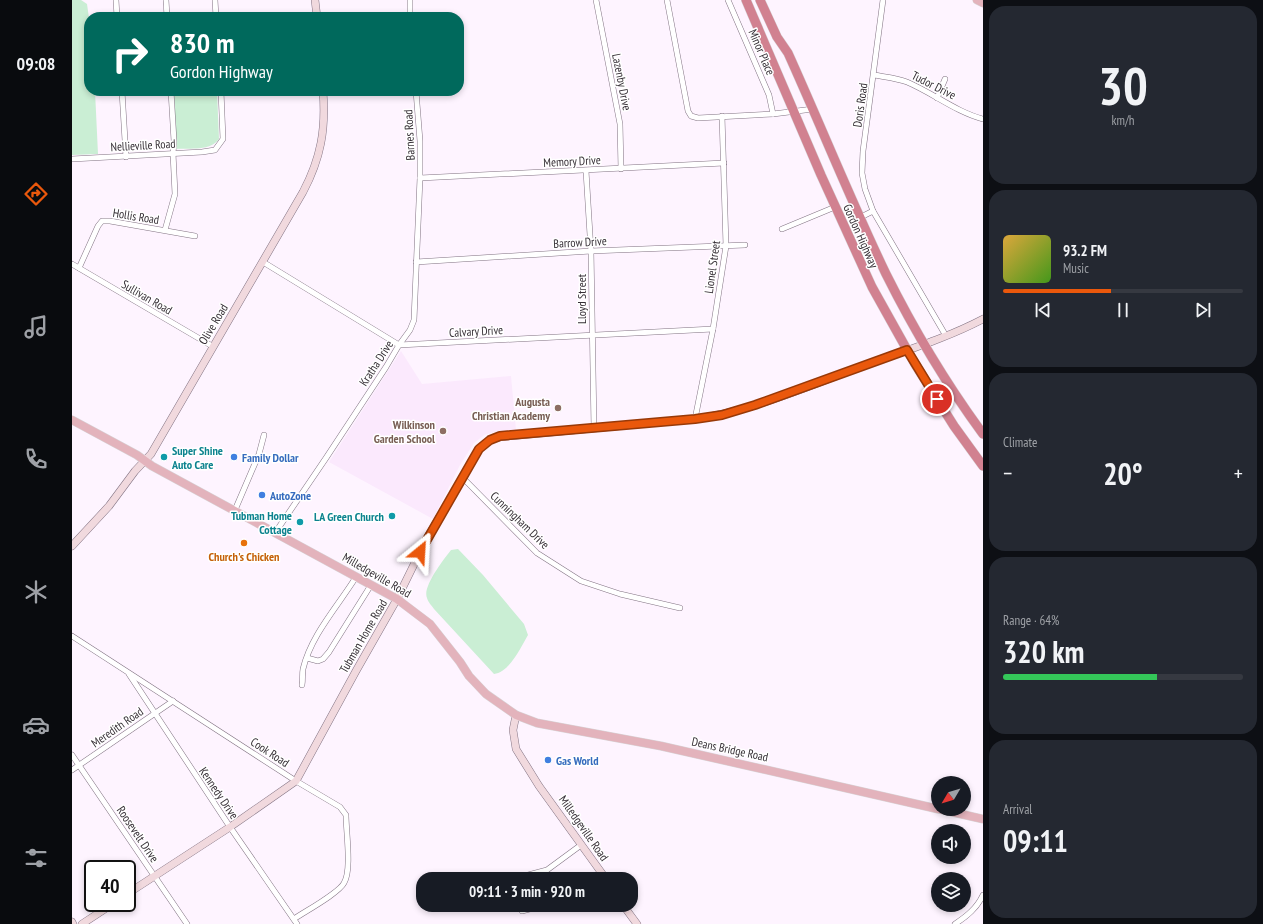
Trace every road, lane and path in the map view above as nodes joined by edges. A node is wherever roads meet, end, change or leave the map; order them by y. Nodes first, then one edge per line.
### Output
1 (116, 0) edge
2 (166, 0) edge
3 (215, 0) edge
4 (315, 0) edge
5 (410, 0) edge
6 (596, 0) edge
7 (666, 0) edge
8 (728, 0) edge
9 (746, 0) edge
10 (760, 0) edge
11 (764, 0) edge
12 (883, 0) edge
13 (976, 0) edge
14 (983, 3) edge
15 (117, 12) edge
16 (167, 12) edge
17 (216, 12) edge
18 (316, 12) edge
19 (410, 12) edge
20 (788, 53) junction
21 (874, 75) junction
22 (945, 78) dead end
23 (122, 96) edge
24 (171, 96) edge
25 (221, 96) edge
26 (323, 96) edge
27 (416, 96) edge
28 (937, 98) junction
29 (813, 109) junction
30 (794, 112) junction
31 (773, 114) junction
32 (722, 116) junction
33 (983, 119) edge
34 (173, 153) junction
35 (126, 156) junction
36 (72, 159) edge
37 (724, 163) junction
38 (621, 169) junction
39 (586, 171) junction
40 (420, 178) junction
41 (835, 207) junction
42 (873, 212) junction
43 (861, 217) junction
44 (782, 229) dead end
45 (165, 230) junction
46 (195, 236) dead end
47 (745, 245) dead end
48 (726, 246) junction
49 (591, 251) junction
50 (263, 262) junction
51 (416, 262) junction
52 (72, 264) edge
53 (79, 268) junction
54 (983, 319) edge
55 (713, 329) junction
56 (591, 335) junction
57 (946, 336) junction
58 (926, 344) junction
59 (399, 345) junction
60 (212, 346) junction
61 (907, 350) junction
62 (695, 419) junction
63 (72, 420) edge
64 (594, 428) junction
65 (983, 434) edge
66 (264, 436) dead end
67 (145, 460) junction
68 (983, 466) edge
69 (464, 478) junction
70 (235, 510) junction
71 (275, 532) junction
72 (72, 546) edge
73 (356, 577) junction
74 (371, 585) junction
75 (397, 599) junction
76 (680, 608) dead end
77 (72, 636) edge
78 (307, 658) junction
79 (127, 672) junction
80 (302, 685) dead end
81 (173, 701) junction
82 (154, 713) junction
83 (516, 715) junction
84 (72, 755) edge
85 (79, 765) junction
86 (72, 770) edge
87 (296, 781) junction
88 (931, 807) edge
89 (970, 816) edge
90 (983, 819) edge
91 (230, 827) junction
92 (581, 845) junction
93 (539, 872) edge
94 (601, 872) edge
95 (155, 876) junction
96 (136, 888) edge
97 (983, 895) edge
98 (100, 912) edge
99 (629, 912) edge
100 (295, 922) edge
101 (82, 924) edge
102 (187, 924) edge
103 (637, 924) edge
104 (956, 924) edge

1 - 15 street
2 - 16 street
3 - 17 street
4 - 18 street
5 - 19 street
6 - 38 street, Lazenby Drive
7 - 32 street
8 - 31 street, Minor Place
9 - 30 highway, Gordon Highway
10 - 20 highway, Gordon Highway
11 - 20 highway
12 - 21 street, Doris Road
13 - 14 main road
20 - 29 highway, Gordon Highway
21 - 28 street, Tudor Drive
21 - 42 street, Doris Road
22 - 28 street
23 - 35 street
24 - 34 street
25 - 34 street, Nellieville Road
26 - 50 street, Olive Road
27 - 40 street, Barnes Road
28 - 33 street, Tudor Drive
29 - 30 street
29 - 43 highway, Gordon Highway
30 - 31 street
30 - 41 highway, Gordon Highway
31 - 32 street
32 - 37 street, Lionel Street
34 - 35 street, Nellieville Road
34 - 45 street
35 - 36 street, Nellieville Road
37 - 38 street, Memory Drive
37 - 48 street, Lionel Street
38 - 39 street, Memory Drive
39 - 40 street, Memory Drive
39 - 49 street, Lloyd Street
40 - 51 street, Kratha Drive
41 - 44 street
41 - 61 highway, Gordon Highway
42 - 43 street
42 - 57 street, Doris Road
43 - 58 highway, Gordon Highway
45 - 46 street, Hollis Road
45 - 53 street, Hollis Road
47 - 48 street, Barrow Drive
48 - 49 street, Barrow Drive
48 - 55 street, Lionel Street
49 - 51 street, Barrow Drive
49 - 56 street, Lloyd Street
50 - 59 street
50 - 60 street, Olive Road
51 - 59 street, Kratha Drive
52 - 53 street, Sullivan Road
53 - 60 street, Sullivan Road
54 - 57 street, Tubman Home Road
55 - 56 street, Calvary Drive
55 - 62 street, Lionel Street
56 - 59 street, Calvary Drive
56 - 64 street, Lloyd Street
57 - 58 street, Tubman Home Road
58 - 61 street, Tubman Home Road
58 - 65 highway, Gordon Highway
59 - 71 street, Kratha Drive
60 - 67 street, Olive Road
61 - 62 street, Tubman Home Road
61 - 68 highway, Gordon Highway
62 - 64 street, Tubman Home Road
63 - 67 main road, Milledgeville Road
64 - 69 street, Tubman Home Road
66 - 70 street
67 - 70 main road, Milledgeville Road
67 - 72 street, Olive Road
69 - 75 street, Tubman Home Road
69 - 76 street, Cunningham Drive
70 - 71 main road, Milledgeville Road
71 - 73 main road, Milledgeville Road
73 - 74 main road, Milledgeville Road
73 - 78 street
74 - 75 main road, Milledgeville Road
74 - 78 street
75 - 83 main road, Milledgeville Road
75 - 87 street, Tubman Home Road
77 - 79 street, Cook Road
78 - 80 street
79 - 81 street, Cook Road
79 - 82 street, Kennedy Drive
81 - 82 street, Meredith Road
81 - 87 street, Cook Road
82 - 85 street, Meredith Road
82 - 91 street, Kennedy Drive
83 - 88 main road, Deans Bridge Road
83 - 92 street, Milledgeville Road
84 - 85 street, Roosevelt Drive
85 - 86 street, Meredith Road
85 - 95 street, Roosevelt Drive
87 - 91 street, Tubman Home Road
87 - 100 street, Cook Road
89 - 90 main road, Deans Bridge Road
91 - 95 street, Tubman Home Road
91 - 100 street, Kennedy Drive
92 - 93 street
92 - 94 street, Milledgeville Road
95 - 96 street, Tubman Home Road
95 - 102 street, Roosevelt Drive
97 - 104 street
98 - 101 street
99 - 103 street

